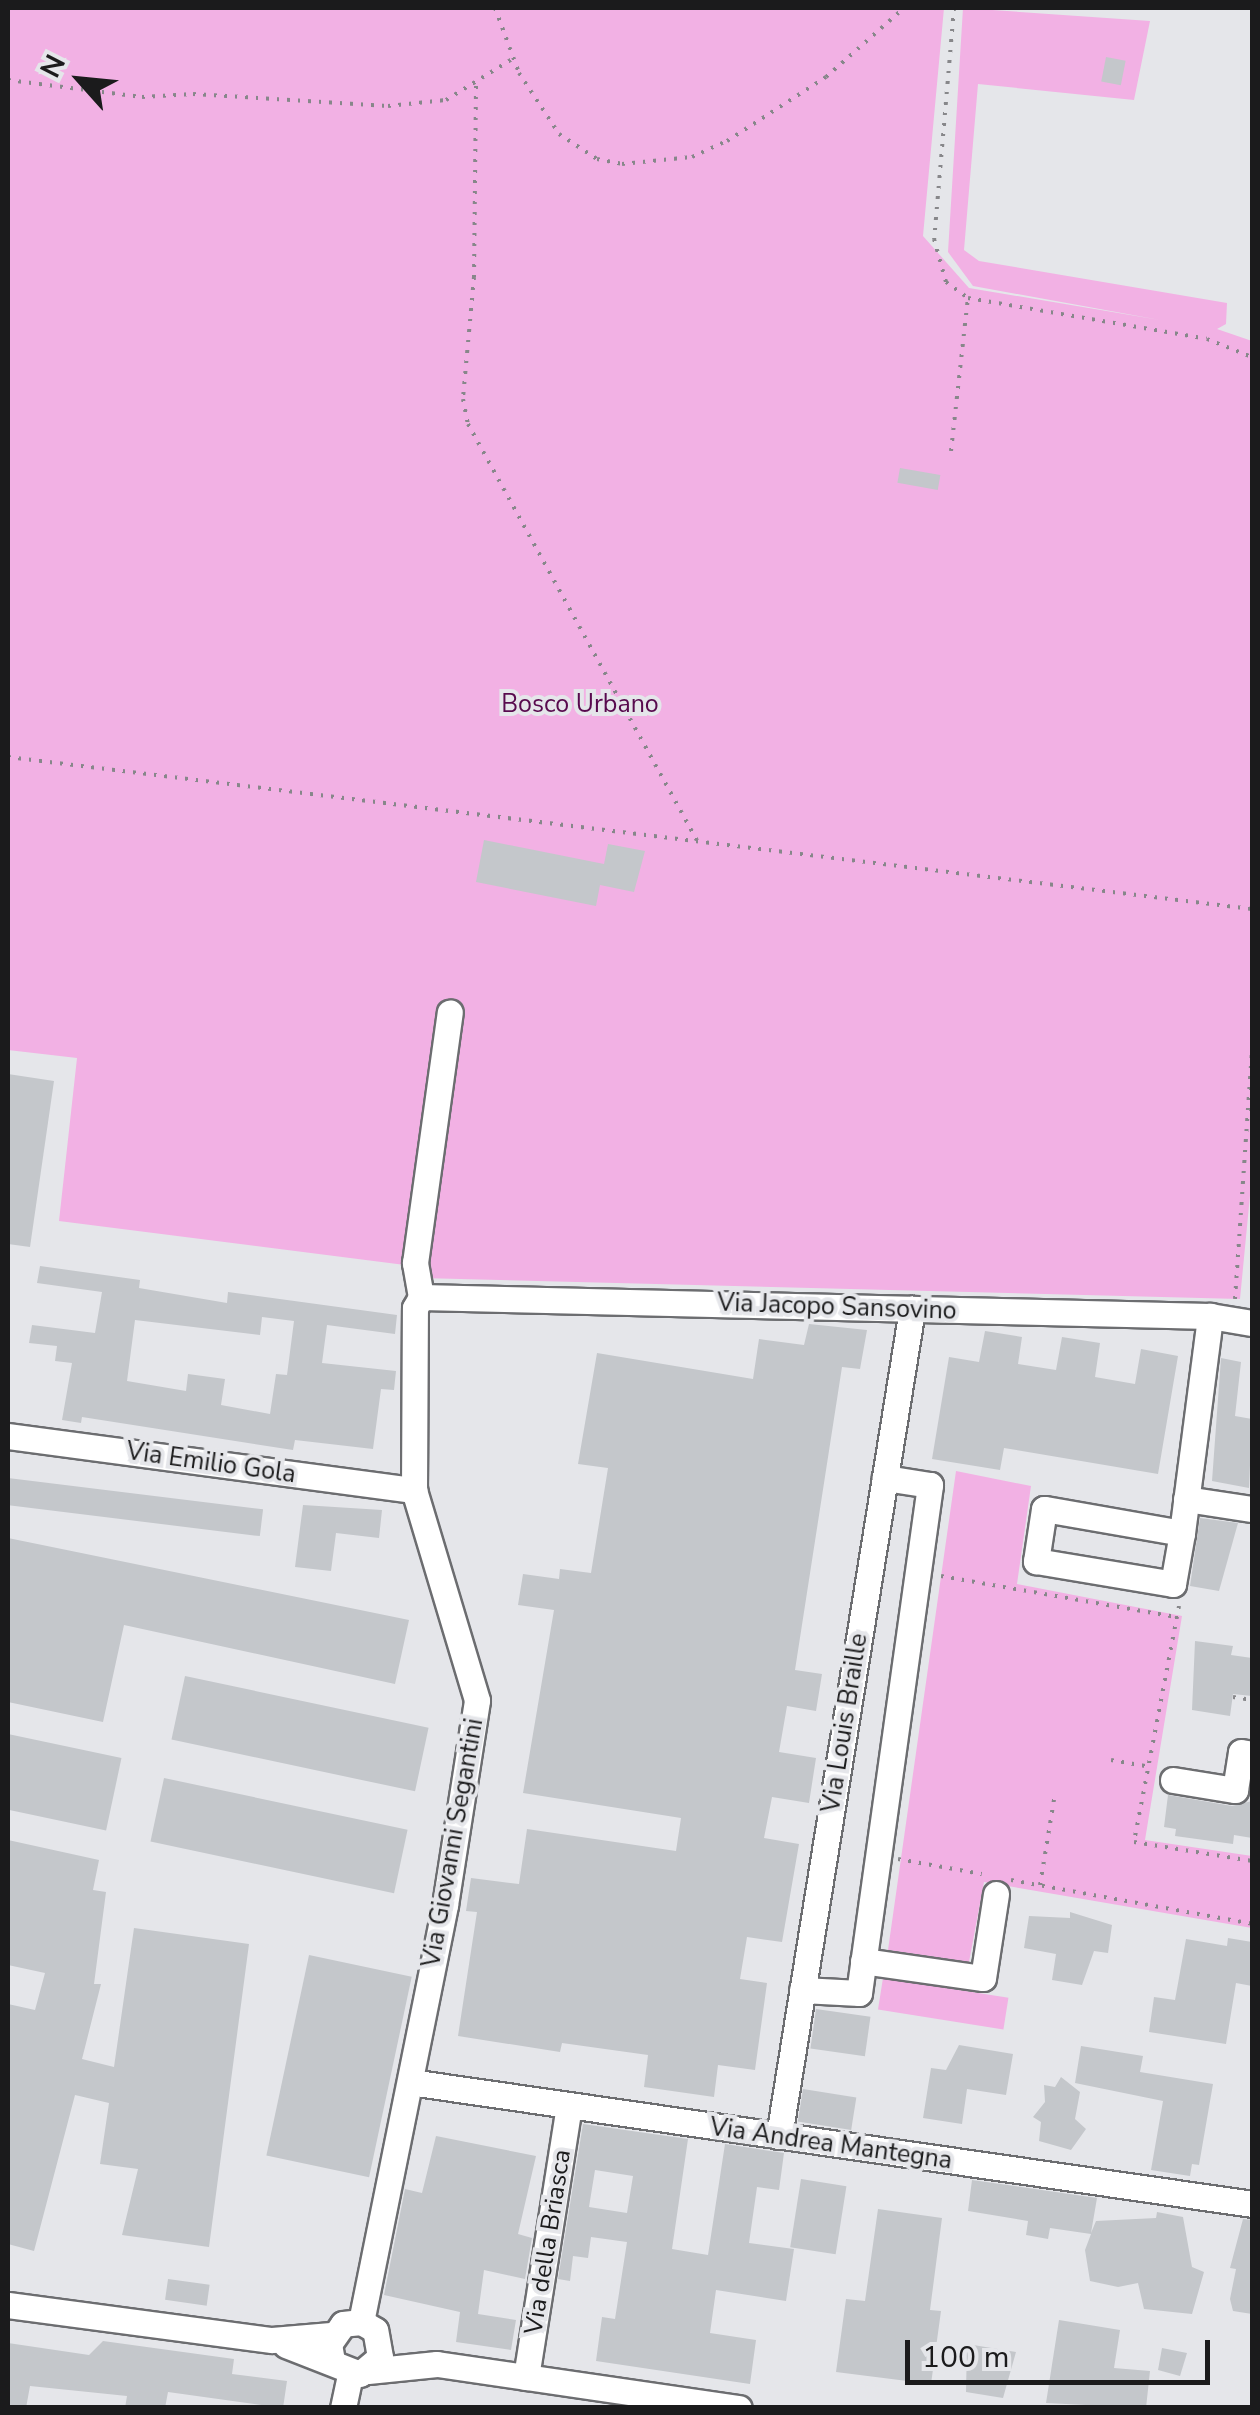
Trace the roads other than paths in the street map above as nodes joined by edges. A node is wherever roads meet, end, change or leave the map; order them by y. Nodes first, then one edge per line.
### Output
1 (450, 1012) dead end
2 (421, 1297) junction
3 (912, 1310) junction
4 (1232, 1319) edge
5 (8, 1436) edge
6 (885, 1478) junction
7 (414, 1490) junction
8 (1186, 1499) junction
9 (1252, 1509) edge
10 (1182, 1533) junction
11 (1252, 1754) edge
12 (1174, 1780) dead end
13 (995, 1882) road end
14 (863, 1962) junction
15 (802, 1990) junction
16 (410, 2082) junction
17 (569, 2107) junction
18 (779, 2136) junction
19 (1252, 2204) edge
20 (8, 2305) edge
21 (360, 2322) junction
22 (380, 2339) junction
23 (346, 2360) junction
24 (437, 2364) junction
25 (526, 2377) junction
26 (344, 2408) edge
27 (740, 2408) edge

1 - 2 street, Via Giovanni Segantini
2 - 3 street, Via Jacopo Sansovino
2 - 7 street, Via Giovanni Segantini
3 - 4 street, Via Jacopo Sansovino
3 - 6 street, Via Louis Braille
4 - 8 street
5 - 7 street, Via Emilio Gola
6 - 14 street
6 - 15 street, Via Louis Braille
7 - 16 street, Via Giovanni Segantini
8 - 9 street
8 - 10 street
10 - 10 street
11 - 12 street
13 - 14 street
14 - 15 street
15 - 18 street, Via Louis Braille
16 - 17 street, Via Andrea Mantegna
16 - 21 street, Via Giovanni Segantini
17 - 18 street, Via Andrea Mantegna
17 - 25 street, Via della Briasca
18 - 19 street, Via Andrea Mantegna
20 - 23 street
21 - 22 street
21 - 23 street
22 - 23 street
22 - 24 street
23 - 24 street
23 - 26 street
24 - 25 street
25 - 27 street

